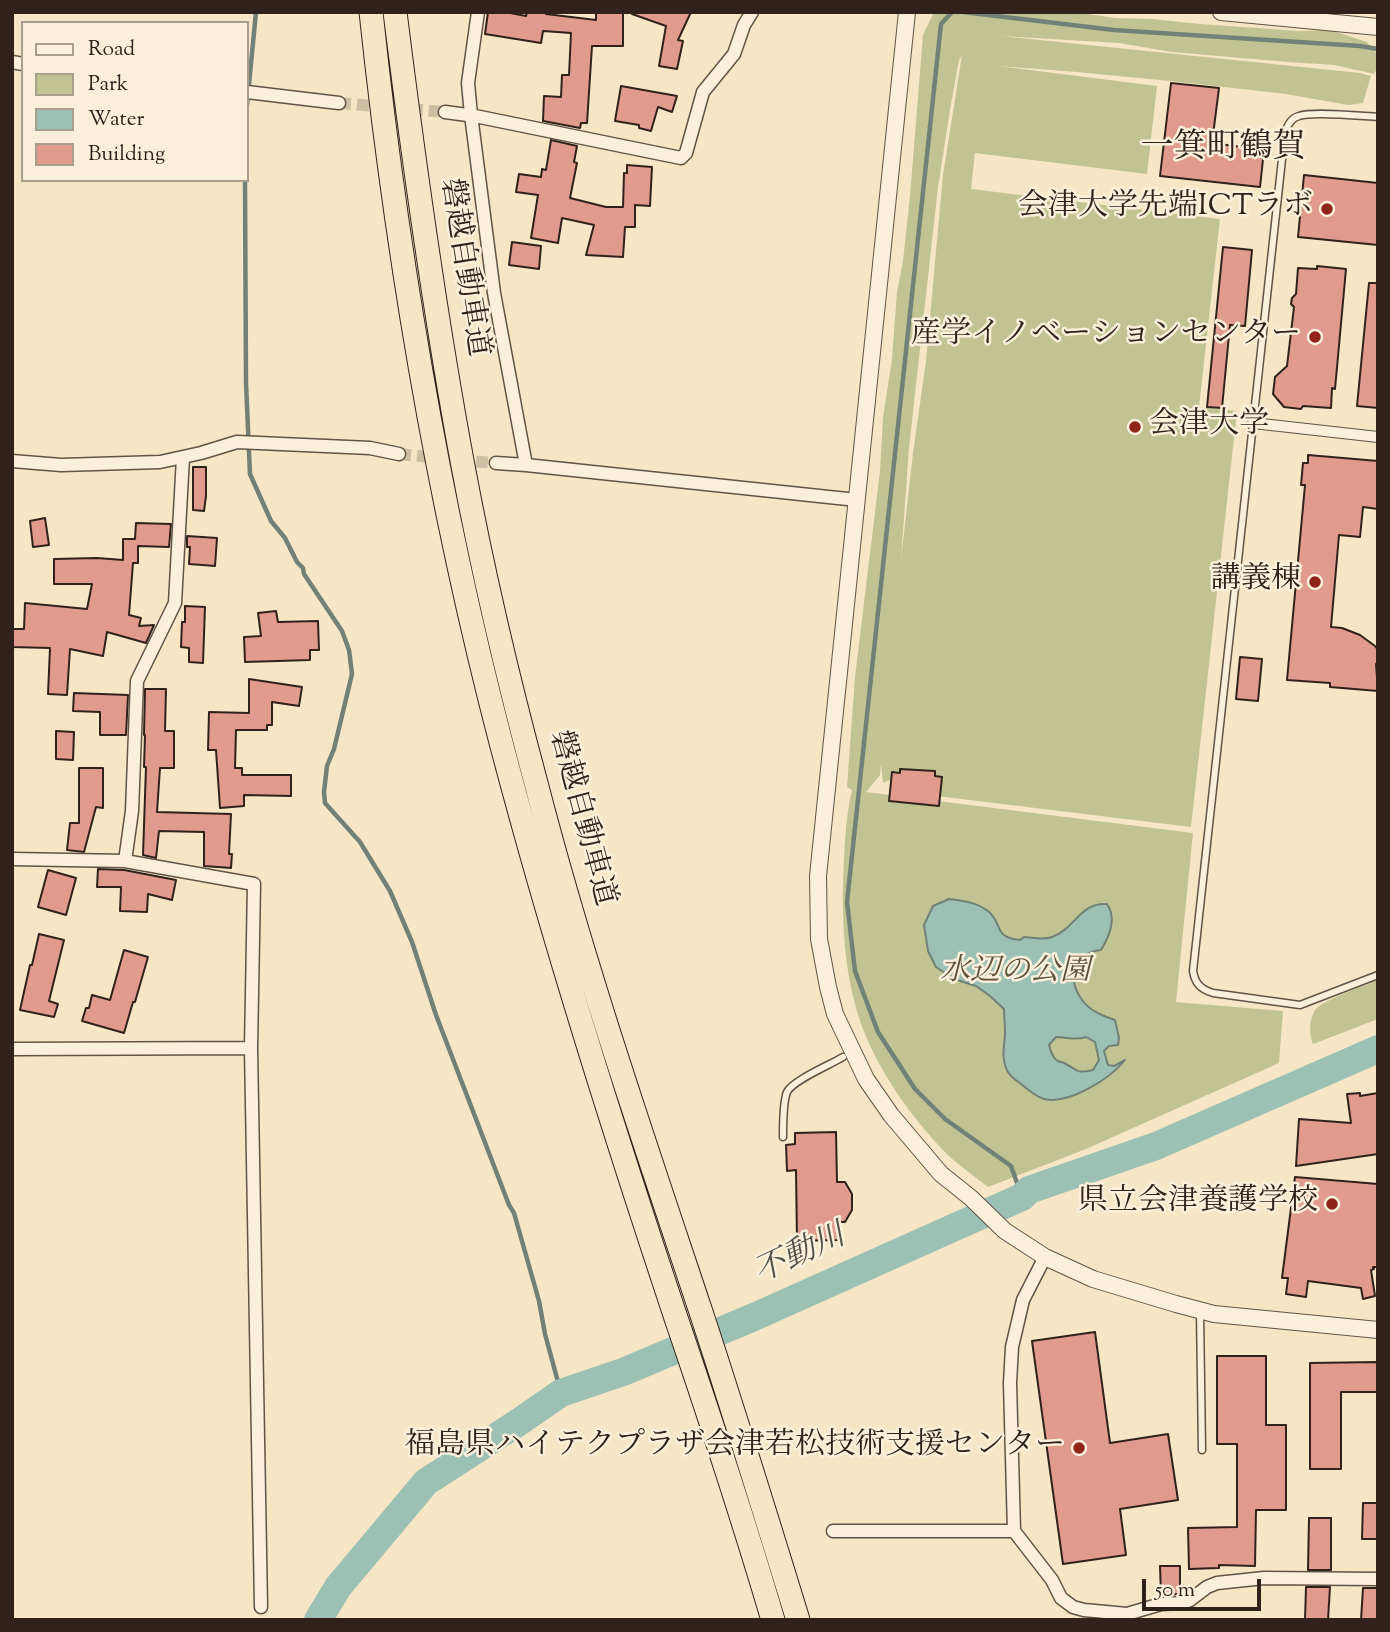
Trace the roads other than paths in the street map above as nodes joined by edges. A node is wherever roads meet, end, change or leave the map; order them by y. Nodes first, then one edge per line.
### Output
1 (371, 12) edge
2 (395, 12) edge
3 (478, 12) edge
4 (752, 12) edge
5 (906, 12) edge
6 (1221, 12) edge
7 (1378, 27) edge
8 (248, 92) edge
9 (339, 103) tunnel mouth
10 (444, 112) tunnel mouth
11 (471, 115) junction
12 (1378, 117) edge
13 (1253, 423) junction
14 (1378, 437) edge
15 (399, 454) tunnel mouth
16 (183, 457) junction
17 (12, 461) edge
18 (496, 463) tunnel mouth
19 (526, 465) junction
20 (858, 500) junction
21 (12, 859) edge
22 (125, 861) junction
23 (1378, 975) edge
24 (251, 1048) junction
25 (12, 1049) edge
26 (843, 1058) dead end
27 (783, 1137) dead end
28 (1045, 1257) junction
29 (1200, 1310) junction
30 (1378, 1329) edge
31 (1202, 1450) dead end
32 (833, 1531) dead end
33 (1014, 1531) junction
34 (1378, 1579) edge
35 (261, 1607) dead end
36 (1078, 1614) edge
37 (773, 1620) edge
38 (798, 1620) edge

1 - 37 highway, 磐越自動車道
2 - 38 highway, 磐越自動車道
3 - 11 street
4 - 11 street
5 - 20 street
6 - 7 street
8 - 9 street
10 - 11 street
11 - 19 street
12 - 13 lane
13 - 14 street
13 - 23 lane
15 - 16 street
16 - 17 street
16 - 22 street
18 - 19 street
19 - 20 street
20 - 28 street
21 - 22 street
22 - 24 street
24 - 25 street
24 - 35 street
26 - 27 lane
28 - 29 street
28 - 33 street
29 - 30 street
29 - 31 lane
32 - 33 street
33 - 36 street
34 - 36 street

